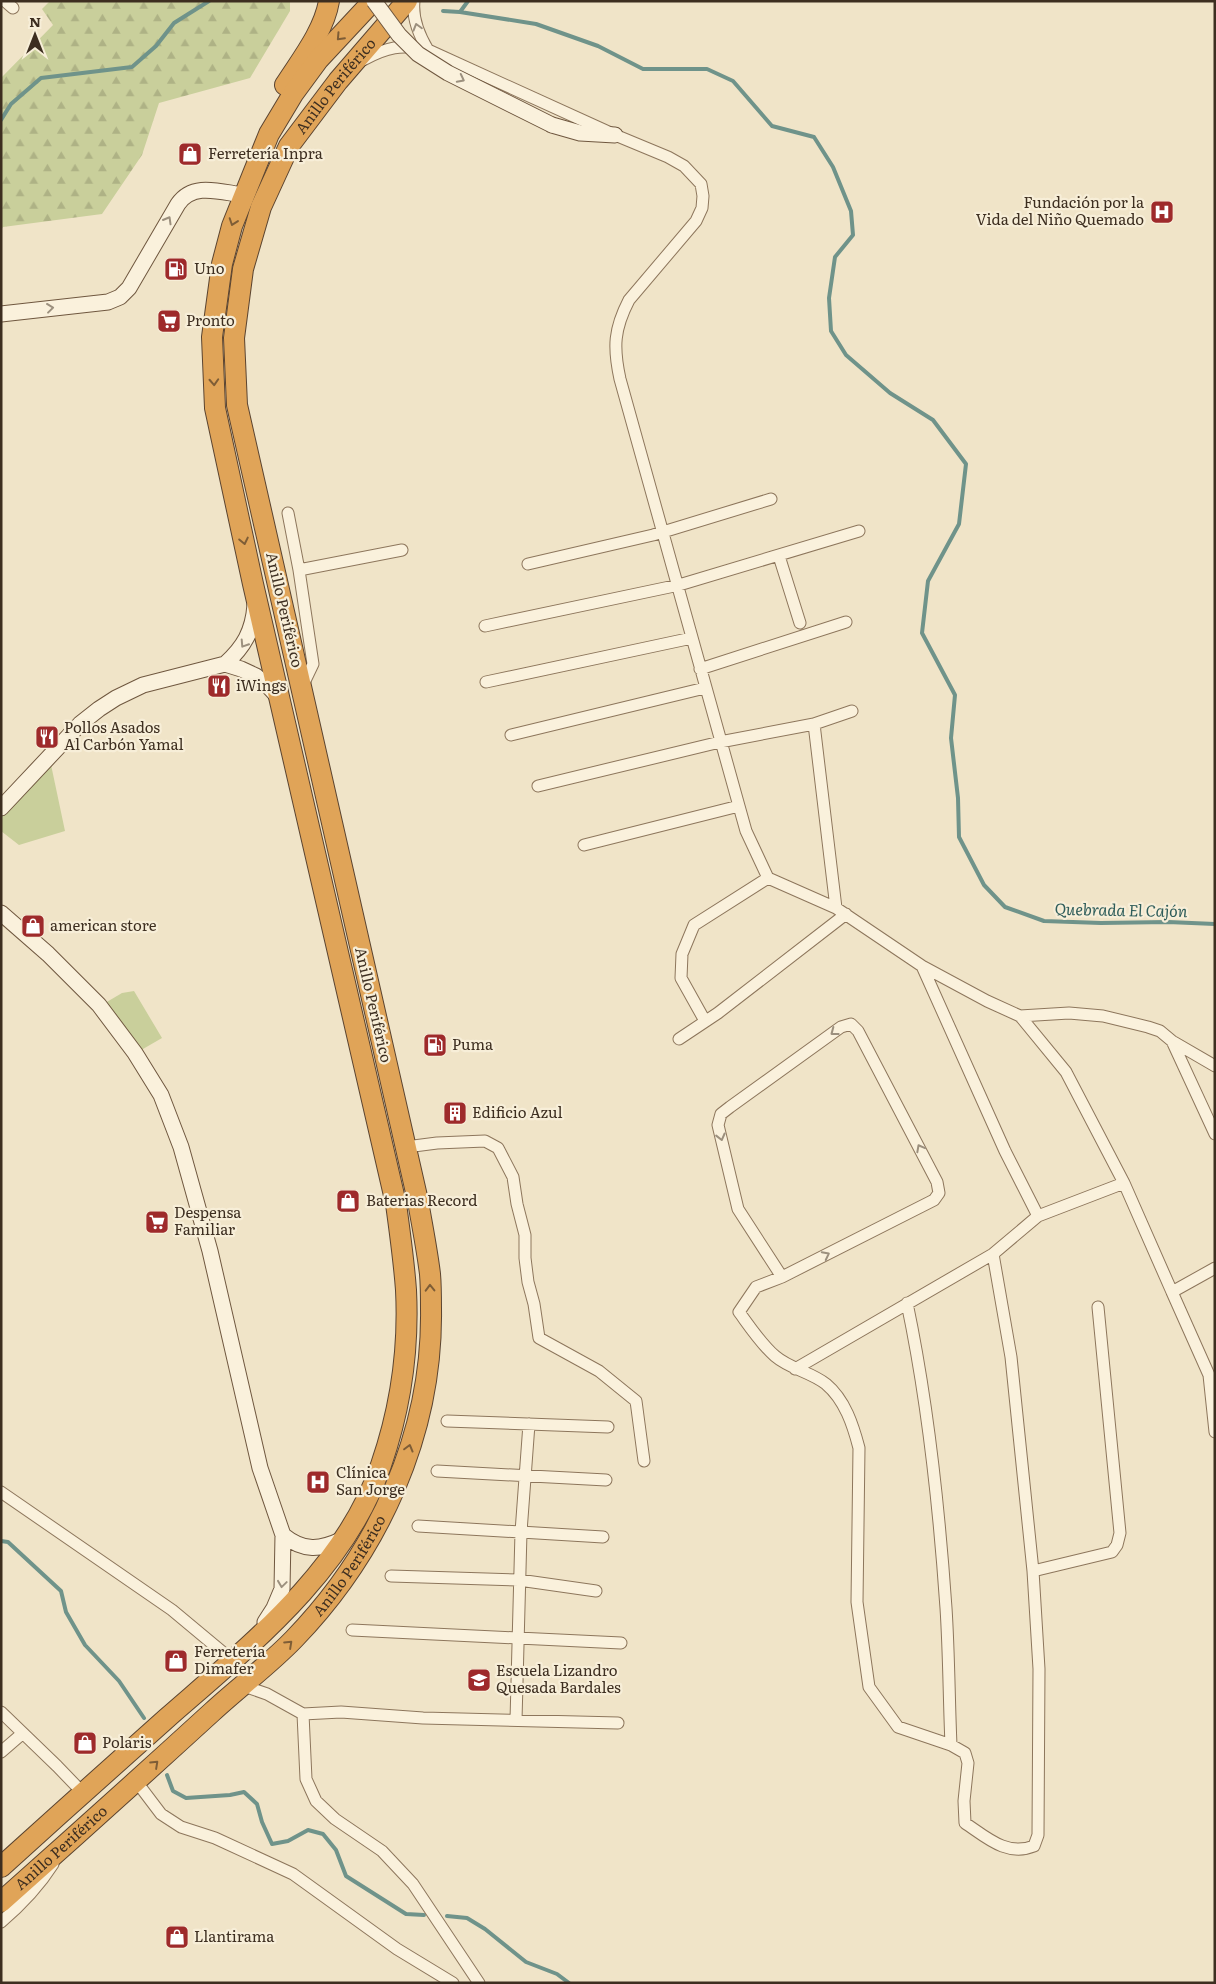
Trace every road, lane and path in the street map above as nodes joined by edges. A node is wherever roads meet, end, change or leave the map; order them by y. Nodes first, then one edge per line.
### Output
1 (329, 1) edge
2 (373, 1) edge
3 (407, 1) edge
4 (414, 1) edge
5 (428, 50) junction
6 (351, 66) junction
7 (615, 135) junction
8 (251, 176) junction
9 (243, 195) junction
10 (1, 314) edge
11 (771, 499) dead end
12 (288, 513) dead end
13 (860, 531) dead end
14 (663, 533) junction
15 (402, 550) dead end
16 (779, 556) junction
17 (528, 564) dead end
18 (299, 570) junction
19 (253, 584) junction
20 (679, 585) junction
21 (846, 622) dead end
22 (800, 624) dead end
23 (485, 626) dead end
24 (692, 638) junction
25 (225, 664) junction
26 (700, 669) junction
27 (486, 682) dead end
28 (705, 688) junction
29 (302, 689) junction
30 (279, 698) junction
31 (852, 711) dead end
32 (814, 724) junction
33 (511, 735) dead end
34 (720, 742) junction
35 (538, 786) dead end
36 (738, 806) junction
37 (1, 808) edge
38 (584, 845) dead end
39 (768, 878) junction
40 (841, 911) junction
41 (1, 913) edge
42 (922, 966) junction
43 (1020, 1016) junction
44 (705, 1021) junction
45 (679, 1039) dead end
46 (1172, 1041) junction
47 (1215, 1066) edge
48 (1215, 1134) edge
49 (406, 1147) junction
50 (1124, 1183) junction
51 (1038, 1216) junction
52 (993, 1254) junction
53 (1215, 1268) edge
54 (782, 1277) junction
55 (1172, 1292) junction
56 (907, 1302) junction
57 (1098, 1308) dead end
58 (795, 1369) junction
59 (447, 1421) dead end
60 (528, 1424) junction
61 (608, 1426) dead end
62 (1215, 1432) edge
63 (644, 1461) dead end
64 (437, 1471) dead end
65 (525, 1475) junction
66 (606, 1480) dead end
67 (1, 1492) edge
68 (418, 1526) dead end
69 (521, 1532) junction
70 (283, 1535) junction
71 (603, 1537) dead end
72 (344, 1538) junction
73 (1033, 1572) junction
74 (391, 1576) dead end
75 (519, 1580) junction
76 (596, 1591) dead end
77 (352, 1630) dead end
78 (518, 1638) junction
79 (252, 1643) junction
80 (621, 1643) dead end
81 (232, 1660) junction
82 (241, 1685) junction
83 (1, 1712) edge
84 (303, 1714) junction
85 (516, 1720) junction
86 (618, 1722) dead end
87 (22, 1733) junction
88 (951, 1745) junction
89 (1, 1752) edge
90 (136, 1781) junction
91 (83, 1793) junction
92 (65, 1845) junction
93 (1, 1867) edge
94 (1, 1902) edge
95 (1, 1922) edge
96 (453, 1983) edge
97 (479, 1983) edge

1 - 8 highway
2 -> 7 street, bridge
2 -> 8 highway, Anillo Periférico
3 - 6 highway, Anillo Periférico
5 -> 4 street
5 - 6 street
5 - 7 street
6 - 29 highway, Anillo Periférico
7 - 14 street
8 - 9 highway, Anillo Periférico
10 -> 9 street
9 -> 19 highway, Anillo Periférico
11 - 14 street
12 - 18 street
13 - 16 street
14 - 17 street
14 - 20 street
15 - 18 street
16 - 20 street
16 - 22 street
18 - 29 street
19 -> 25 street
19 - 30 highway, Anillo Periférico
20 - 23 street
20 - 24 street
21 - 26 street
24 - 26 street
24 - 27 street
25 - 30 street
25 - 37 street
26 - 28 street
28 - 33 street
28 - 34 street
29 - 49 highway, Anillo Periférico
30 - 72 highway, Anillo Periférico
31 - 32 street
32 - 34 street
32 - 40 street
34 - 35 street
34 - 36 street
36 - 38 street
36 - 39 street
39 - 40 street
39 - 44 street
40 - 42 street
40 - 44 street
41 - 70 street
42 - 43 street
42 - 51 street
43 - 46 street
43 - 50 street
44 - 45 street
46 - 47 street
46 - 48 street
49 - 63 street
82 -> 49 highway, Anillo Periférico
50 - 51 street
50 - 55 street
51 - 52 street
52 - 56 street
52 - 73 street
53 - 55 street
54 -> 54 street
54 - 58 street
55 - 62 street
56 - 58 street
56 - 88 street
57 - 73 street
58 - 88 street
59 - 60 street
60 - 61 street
60 - 65 street
64 - 65 street
65 - 66 street
65 - 69 street
67 - 81 street
68 - 69 street
69 - 71 street
69 - 75 street
70 - 72 street
70 -> 79 street
72 - 79 highway, Anillo Periférico
73 - 88 street
74 - 75 street
75 - 76 street
75 - 78 street
77 - 78 street
78 - 80 street
78 - 85 street
79 - 81 highway, Anillo Periférico
81 - 91 highway, Anillo Periférico
82 - 84 street
90 -> 82 highway, Anillo Periférico
83 - 87 street
84 - 85 street
84 - 97 street
85 - 86 street
87 - 89 street
87 - 91 street
90 - 92 highway, Anillo Periférico
90 - 96 street
91 - 93 highway, Anillo Periférico
92 - 94 highway, Anillo Periférico
92 - 95 street

